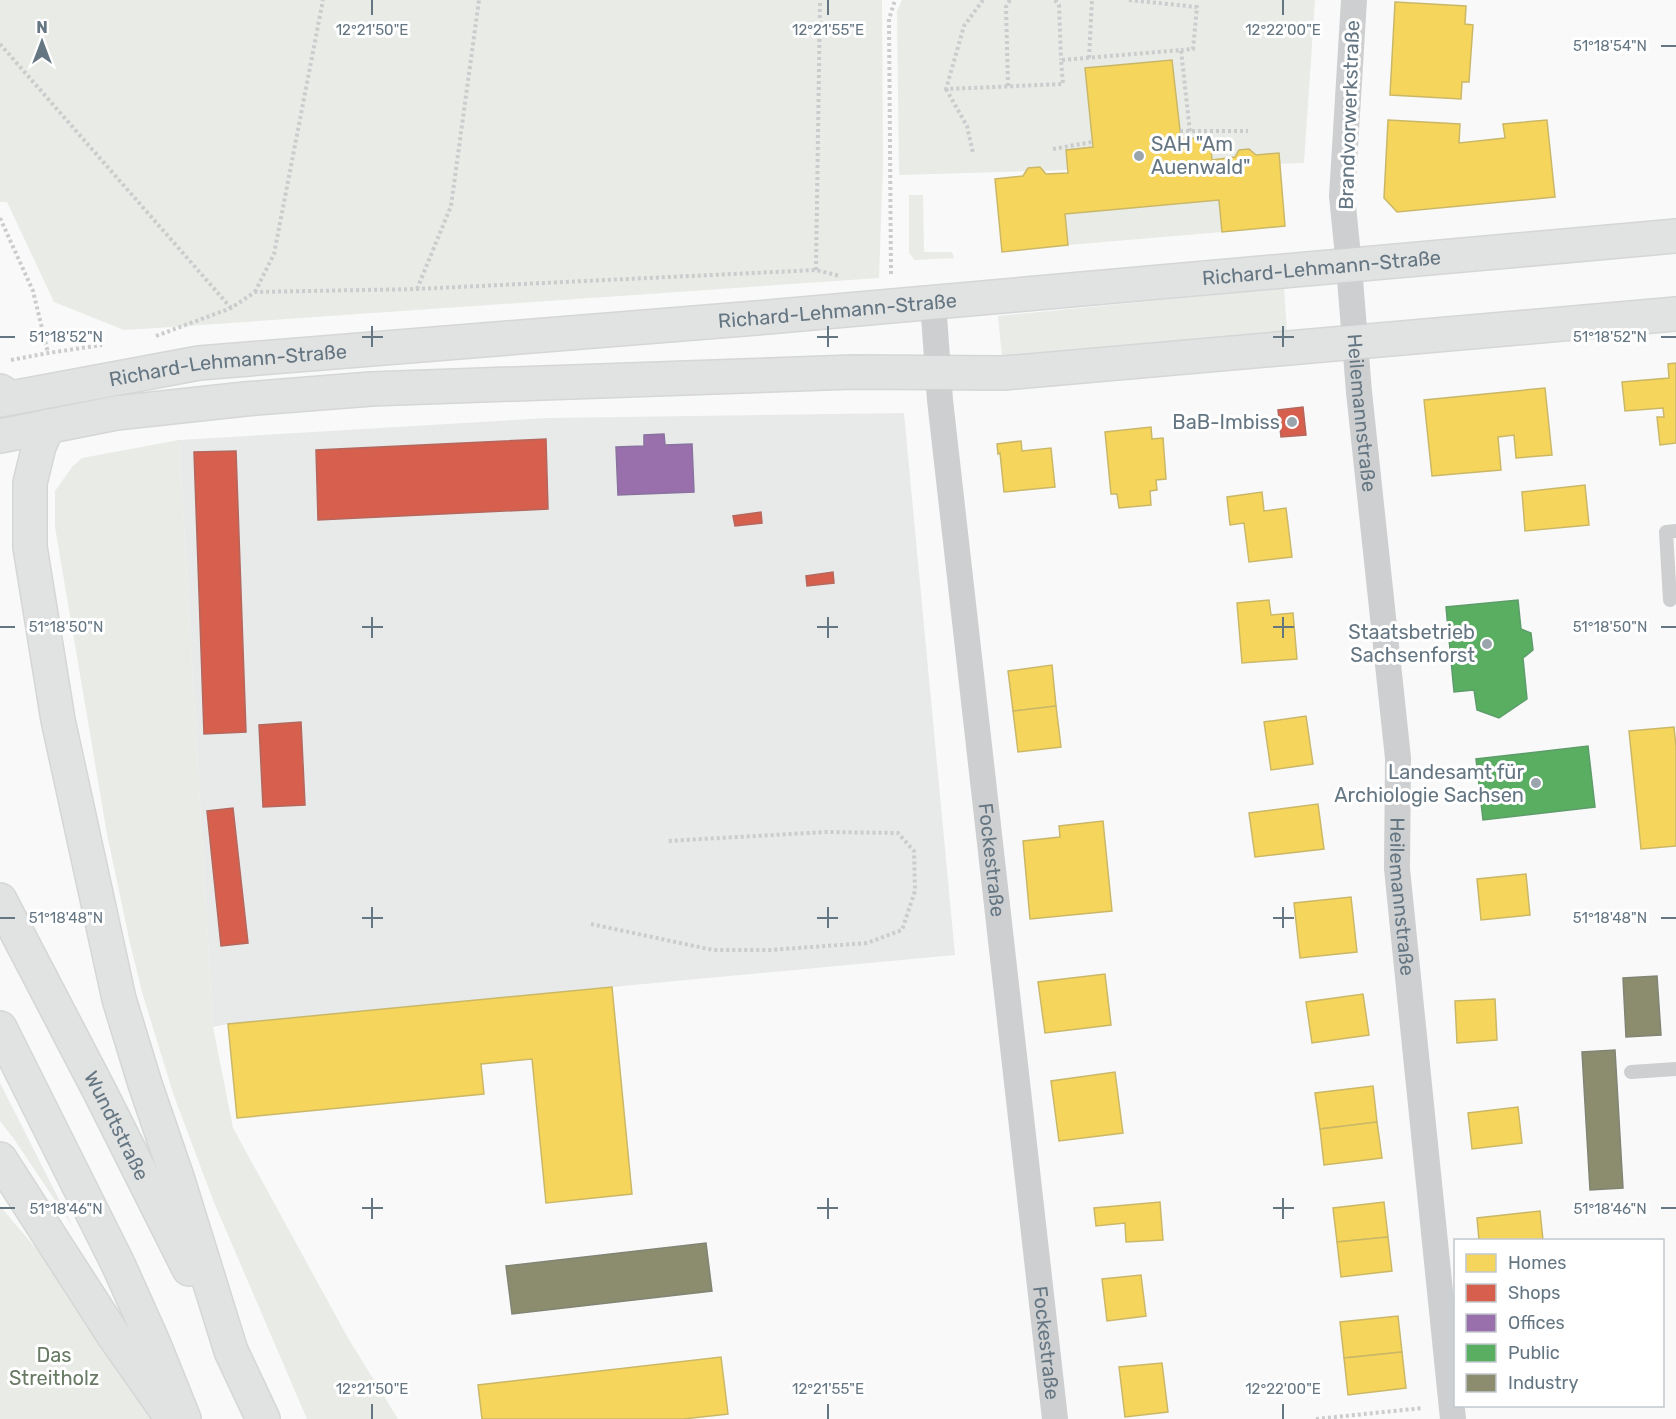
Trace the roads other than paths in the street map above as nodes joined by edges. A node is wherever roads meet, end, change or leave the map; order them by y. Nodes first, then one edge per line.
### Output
1 (1354, 0) edge
2 (1676, 236) edge
3 (1349, 266) junction
4 (933, 302) junction
5 (1676, 314) edge
6 (1355, 344) junction
7 (937, 372) junction
8 (5, 388) edge
9 (48, 426) junction
10 (0, 436) edge
11 (1676, 531) edge
12 (1670, 600) dead end
13 (0, 900) edge
14 (0, 1028) edge
15 (1676, 1069) edge
16 (1631, 1072) dead end
17 (0, 1158) edge
18 (231, 1351) junction
19 (1452, 1412) edge
20 (173, 1419) edge
21 (184, 1419) edge
22 (263, 1419) edge
23 (1055, 1419) edge

1 - 3 street, Brandvorwerkstraße
2 - 3 main road, Richard-Lehmann-Straße
3 - 4 main road, Richard-Lehmann-Straße
3 - 6 street, Heilemannstraße
4 - 7 street, Fockestraße
4 - 8 main road, Richard-Lehmann-Straße
5 - 6 main road, Richard-Lehmann-Straße
6 - 7 main road, Richard-Lehmann-Straße
6 - 19 street, Heilemannstraße
7 - 9 main road, Richard-Lehmann-Straße
7 - 23 street, Fockestraße
9 - 10 main road, Richard-Lehmann-Straße
9 - 18 main road
11 - 12 lane
13 - 18 main road, Wundtstraße
14 - 21 main road
15 - 16 lane
17 - 20 main road
18 - 22 main road

